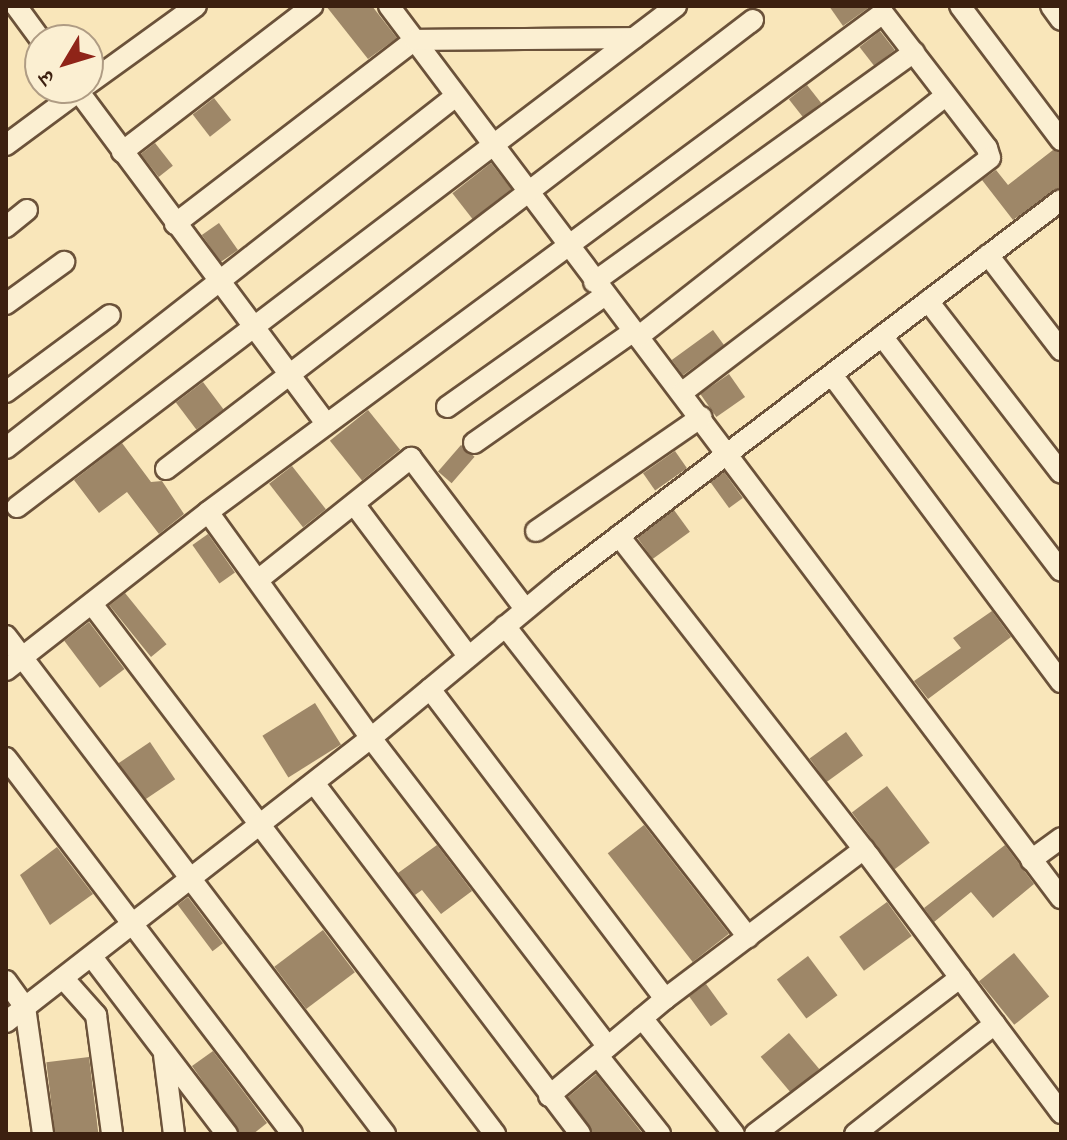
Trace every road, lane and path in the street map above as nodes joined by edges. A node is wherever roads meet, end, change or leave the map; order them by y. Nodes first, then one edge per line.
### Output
1 (16, 6) edge
2 (196, 6) edge
3 (312, 6) edge
4 (389, 6) edge
5 (676, 6) edge
6 (960, 6) edge
7 (1051, 6) edge
8 (753, 20) dead end
9 (1061, 20) edge
10 (29, 24) edge
11 (634, 38) junction
12 (415, 40) junction
13 (914, 52) junction
14 (104, 72) edge
15 (456, 96) junction
16 (945, 96) junction
17 (60, 104) edge
18 (91, 104) edge
19 (1061, 140) edge
20 (6, 145) edge
21 (493, 146) junction
22 (122, 152) junction
23 (527, 192) junction
24 (1061, 200) edge
25 (27, 210) dead end
26 (175, 224) junction
27 (6, 227) edge
28 (568, 244) junction
29 (988, 255) junction
30 (64, 262) dead end
31 (217, 280) junction
32 (600, 288) junction
33 (928, 301) junction
34 (6, 304) edge
35 (110, 315) dead end
36 (251, 325) junction
37 (636, 334) junction
38 (882, 336) junction
39 (1061, 350) edge
40 (288, 374) junction
41 (832, 375) junction
42 (6, 392) edge
43 (682, 393) junction
44 (447, 407) dead end
45 (701, 417) junction
46 (326, 423) junction
47 (474, 443) dead end
48 (6, 448) edge
49 (729, 453) junction
50 (166, 469) dead end
51 (1061, 473) edge
52 (354, 504) junction
53 (17, 507) dead end
54 (208, 512) junction
55 (536, 531) dead end
56 (619, 536) junction
57 (1061, 571) edge
58 (258, 580) junction
59 (92, 604) junction
60 (525, 609) junction
61 (505, 626) junction
62 (6, 636) edge
63 (468, 656) junction
64 (14, 663) edge
65 (1061, 682) edge
66 (430, 689) junction
67 (371, 738) junction
68 (6, 758) edge
69 (314, 783) junction
70 (260, 826) junction
71 (1061, 838) edge
72 (864, 849) junction
73 (1031, 860) junction
74 (191, 881) junction
75 (1061, 898) edge
76 (135, 924) junction
77 (748, 937) junction
78 (92, 957) junction
79 (63, 978) junction
80 (960, 978) junction
81 (6, 981) edge
82 (665, 999) junction
83 (25, 1007) junction
84 (642, 1018) junction
85 (6, 1022) edge
86 (995, 1024) junction
87 (164, 1051) junction
88 (603, 1051) junction
89 (549, 1096) junction
90 (1061, 1113) edge
91 (43, 1134) edge
92 (112, 1134) edge
93 (174, 1134) edge
94 (227, 1134) edge
95 (292, 1134) edge
96 (385, 1134) edge
97 (495, 1134) edge
98 (580, 1134) edge
99 (660, 1134) edge
100 (734, 1134) edge
101 (755, 1134) edge
102 (855, 1134) edge

1 - 10 street
2 - 14 street
3 - 22 street
4 - 12 street
5 - 11 street
6 - 19 street
7 - 9 street
8 - 23 street
11 - 12 street
11 - 21 street
12 - 15 street
12 - 26 street
13 - 16 street
13 - 28 street
13 - 32 street
15 - 21 street
15 - 31 street
16 - 37 street
16 - 43 street
17 - 20 street
18 - 22 street
21 - 23 street
21 - 36 street
22 - 26 street
23 - 28 street
23 - 40 street
24 - 29 street
25 - 27 street
26 - 31 street
28 - 32 street
28 - 46 street
29 - 33 street
29 - 39 street
30 - 34 street
31 - 36 street
31 - 48 street
32 - 37 street
32 - 44 street
33 - 38 street
33 - 51 street
35 - 42 street
36 - 40 street
36 - 53 street
37 - 43 street
37 - 47 street
38 - 41 street
38 - 57 street
40 - 46 street
40 - 50 street
41 - 49 street
41 - 65 street
43 - 45 street
45 - 49 street
45 - 55 street
46 - 54 street
49 - 56 street
49 - 73 street
52 - 58 street
52 - 60 street
52 - 63 street
54 - 58 street
54 - 59 street
56 - 60 street
56 - 72 street
58 - 67 street
59 - 64 street
59 - 70 street
60 - 61 street
61 - 63 street
61 - 77 street
62 - 64 street
63 - 66 street
64 - 74 street
66 - 67 street
66 - 82 street
67 - 69 street
67 - 88 street
68 - 76 street
69 - 70 street
69 - 89 street
70 - 74 street
70 - 97 street
71 - 73 street
72 - 77 street
72 - 80 street
73 - 75 street
74 - 76 street
74 - 96 street
76 - 78 street
76 - 95 street
77 - 82 street
78 - 79 street
78 - 87 street
79 - 83 street
79 - 92 street
80 - 86 street
80 - 101 street
81 - 83 street
82 - 84 street
83 - 85 street
83 - 91 street
84 - 88 street
84 - 100 street
86 - 90 street
86 - 102 street
87 - 93 street
87 - 94 street
88 - 89 street
88 - 99 street
89 - 98 street

